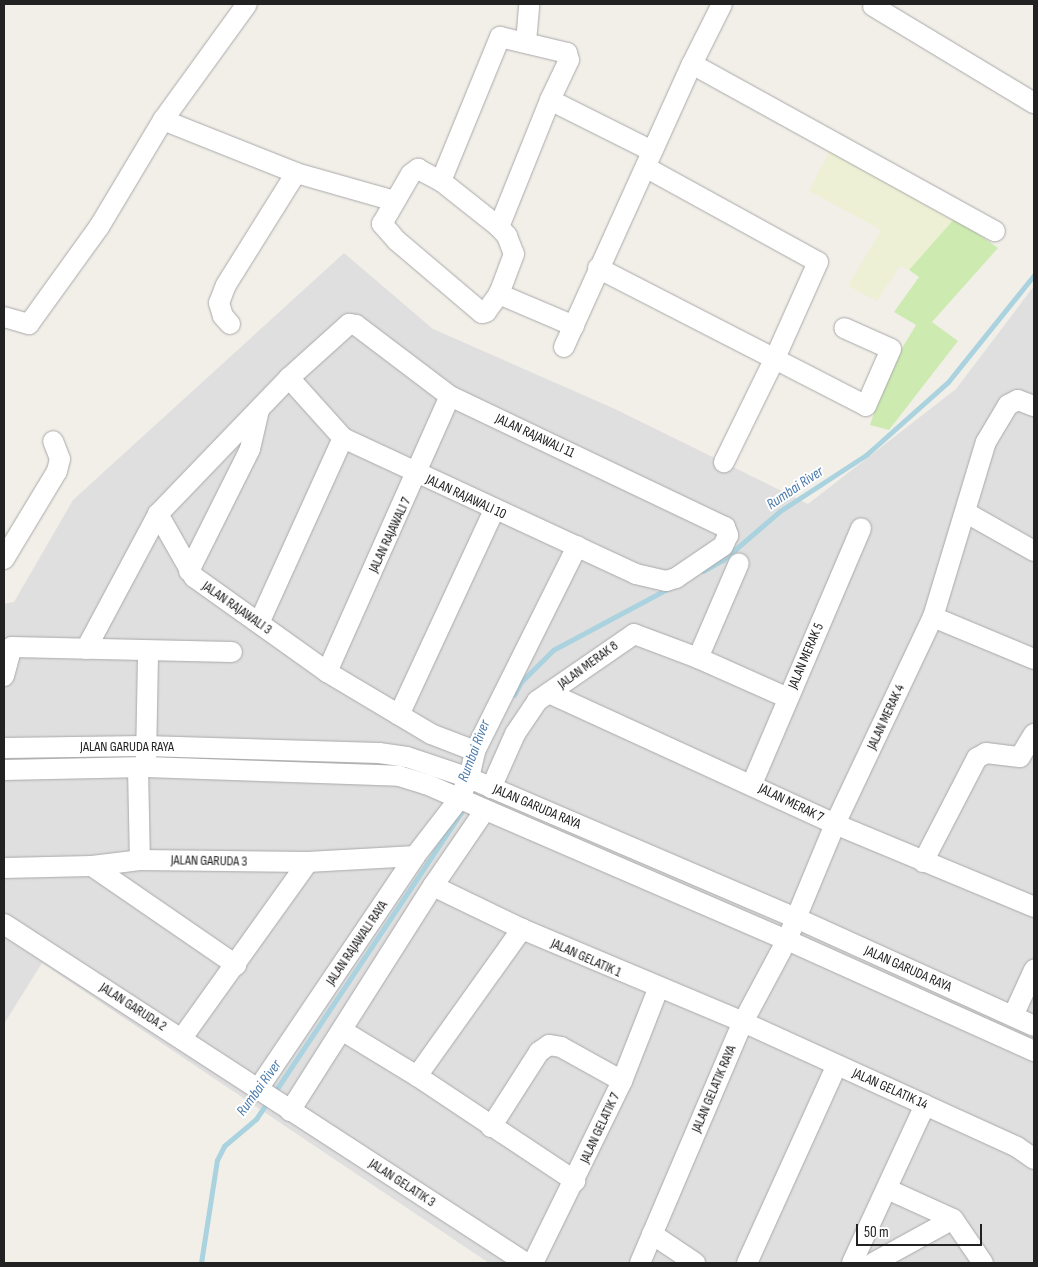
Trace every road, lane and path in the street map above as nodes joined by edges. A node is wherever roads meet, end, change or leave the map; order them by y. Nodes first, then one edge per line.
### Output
1 (247, 4) edge
2 (529, 4) edge
3 (722, 4) edge
4 (873, 5) edge
5 (526, 42) junction
6 (692, 64) junction
7 (550, 100) junction
8 (1034, 103) edge
9 (163, 120) junction
10 (649, 160) junction
11 (296, 172) junction
12 (441, 181) junction
13 (395, 201) junction
14 (499, 227) junction
15 (995, 231) dead end
16 (598, 268) junction
17 (499, 294) junction
18 (4, 317) edge
19 (230, 324) dead end
20 (574, 326) junction
21 (844, 328) dead end
22 (564, 347) dead end
23 (776, 358) junction
24 (289, 378) junction
25 (450, 396) junction
26 (1026, 403) edge
27 (259, 409) junction
28 (343, 438) junction
29 (53, 441) dead end
30 (220, 451) junction
31 (724, 462) dead end
32 (238, 471) junction
33 (418, 474) junction
34 (494, 510) junction
35 (965, 512) junction
36 (158, 514) junction
37 (861, 528) dead end
38 (577, 546) junction
39 (1034, 552) edge
40 (4, 559) edge
41 (739, 563) dead end
42 (189, 571) junction
43 (666, 581) joint
44 (933, 617) junction
45 (259, 623) junction
46 (8, 644) edge
47 (86, 649) junction
48 (148, 651) junction
49 (232, 652) dead end
50 (698, 658) junction
51 (1034, 659) edge
52 (327, 672) junction
53 (4, 676) edge
54 (549, 693) junction
55 (788, 698) junction
56 (399, 715) junction
57 (1034, 734) edge
58 (145, 746) junction
59 (4, 748) edge
60 (474, 751) junction
61 (142, 768) junction
62 (4, 770) edge
63 (481, 784) junction
64 (752, 784) junction
65 (473, 805) junction
66 (836, 824) junction
67 (415, 856) junction
68 (140, 860) junction
69 (308, 862) junction
70 (923, 862) junction
71 (92, 866) junction
72 (4, 868) edge
73 (433, 886) junction
74 (1034, 907) edge
75 (796, 918) junction
76 (4, 924) edge
77 (522, 929) junction
78 (787, 940) junction
79 (236, 964) junction
80 (1034, 970) edge
81 (658, 989) junction
82 (1013, 1016) junction
83 (743, 1022) junction
84 (1034, 1026) edge
85 (343, 1031) junction
86 (182, 1038) junction
87 (1034, 1051) edge
88 (837, 1065) junction
89 (417, 1076) junction
90 (622, 1080) junction
91 (260, 1090) junction
92 (925, 1105) junction
93 (284, 1106) junction
94 (491, 1127) junction
95 (1034, 1159) edge
96 (574, 1181) junction
97 (887, 1188) junction
98 (953, 1218) junction
99 (652, 1234) junction
100 (526, 1263) edge
101 (533, 1263) edge
102 (640, 1263) edge
103 (695, 1263) edge
104 (747, 1263) edge
105 (852, 1263) edge
106 (873, 1263) edge
107 (983, 1263) edge

1 - 9 street
2 - 5 street
3 - 6 street
4 - 8 street
5 - 7 street
5 - 12 street
6 - 10 street
6 - 15 street
7 - 10 street
7 - 14 street
9 - 11 street
9 - 18 street
10 - 16 street
10 - 23 street
11 - 13 street
11 - 19 street
12 - 13 street
12 - 14 street
13 - 17 street
14 - 17 street
16 - 20 street
16 - 23 street
17 - 20 street
20 - 22 street
21 - 23 street
23 - 31 street
24 - 25 street, JALAN RAJAWALI 11
24 - 27 street
24 - 28 street, JALAN RAJAWALI 10
25 - 33 street, JALAN RAJAWALI 7
25 - 43 street, JALAN RAJAWALI 11
26 - 35 street, JALAN MERAK 4
27 - 30 street
27 - 32 street
28 - 33 street, JALAN RAJAWALI 10
28 - 45 street
29 - 40 street
30 - 32 street
30 - 36 street
32 - 42 street
33 - 34 street, JALAN RAJAWALI 10
33 - 52 street, JALAN RAJAWALI 7
34 - 38 street, JALAN RAJAWALI 10
34 - 56 street
35 - 39 street
35 - 44 street, JALAN MERAK 4
36 - 42 street, JALAN RAJAWALI 3
36 - 47 street
37 - 55 street, JALAN MERAK 5
38 - 43 street, JALAN RAJAWALI 10
38 - 60 street
41 - 50 street
42 - 45 street, JALAN RAJAWALI 3
44 - 51 street
44 - 66 street, JALAN MERAK 4
45 - 52 street, JALAN RAJAWALI 3
46 - 47 street
46 - 53 street
47 - 48 street
48 - 49 street
48 - 58 street
50 - 54 street, JALAN MERAK 8
50 - 55 street, JALAN MERAK 8
52 - 56 street, JALAN RAJAWALI 3
54 - 63 street, JALAN MERAK 8
54 - 64 street, JALAN MERAK 7
55 - 64 street, JALAN MERAK 5
56 - 60 street, JALAN RAJAWALI 3
57 - 70 street
58 - 59 street, JALAN GARUDA RAYA
58 - 61 street
58 - 63 street, JALAN GARUDA RAYA
60 - 63 street
61 - 62 street, JALAN GARUDA RAYA
61 - 65 street, JALAN GARUDA RAYA
61 - 68 street
63 - 65 street, JALAN MERAK 8
63 - 75 street, JALAN GARUDA RAYA
64 - 66 street, JALAN MERAK 7
65 - 67 street, JALAN RAJAWALI RAYA
65 - 73 street
65 - 78 street, JALAN GARUDA RAYA
66 - 70 street, JALAN MERAK 7
66 - 75 street, JALAN MERAK 4
67 - 69 street, JALAN GARUDA 3
67 - 91 street, JALAN RAJAWALI RAYA
68 - 69 street, JALAN GARUDA 3
68 - 71 street, JALAN GARUDA 3
69 - 79 street
70 - 74 street, JALAN MERAK 7
71 - 72 street, JALAN GARUDA 3
71 - 79 street
73 - 77 street, JALAN GELATIK 1
73 - 85 street
75 - 78 street, JALAN GELATIK RAYA
75 - 82 street, JALAN GARUDA RAYA
76 - 86 street, JALAN GARUDA 2
77 - 81 street, JALAN GELATIK 1
77 - 89 street
78 - 83 street, JALAN GELATIK RAYA
78 - 87 street, JALAN GARUDA RAYA
79 - 86 street
80 - 82 street
81 - 83 street, JALAN GELATIK 1
81 - 90 street, JALAN GELATIK 7
82 - 84 street, JALAN GARUDA RAYA
83 - 88 street, JALAN GELATIK 14
83 - 99 street, JALAN GELATIK RAYA
85 - 89 street
85 - 93 street
86 - 91 street, JALAN GARUDA 2
88 - 92 street, JALAN GELATIK 14
88 - 104 street
89 - 94 street
90 - 94 street
90 - 96 street, JALAN GELATIK 7
91 - 93 street, JALAN GARUDA 2
92 - 95 street, JALAN GELATIK 14
92 - 97 street
93 - 100 street, JALAN GELATIK 3
94 - 96 street
96 - 101 street, JALAN GELATIK 7
97 - 98 street
97 - 105 street
98 - 106 street
98 - 107 street
99 - 102 street, JALAN GELATIK RAYA
99 - 103 street

